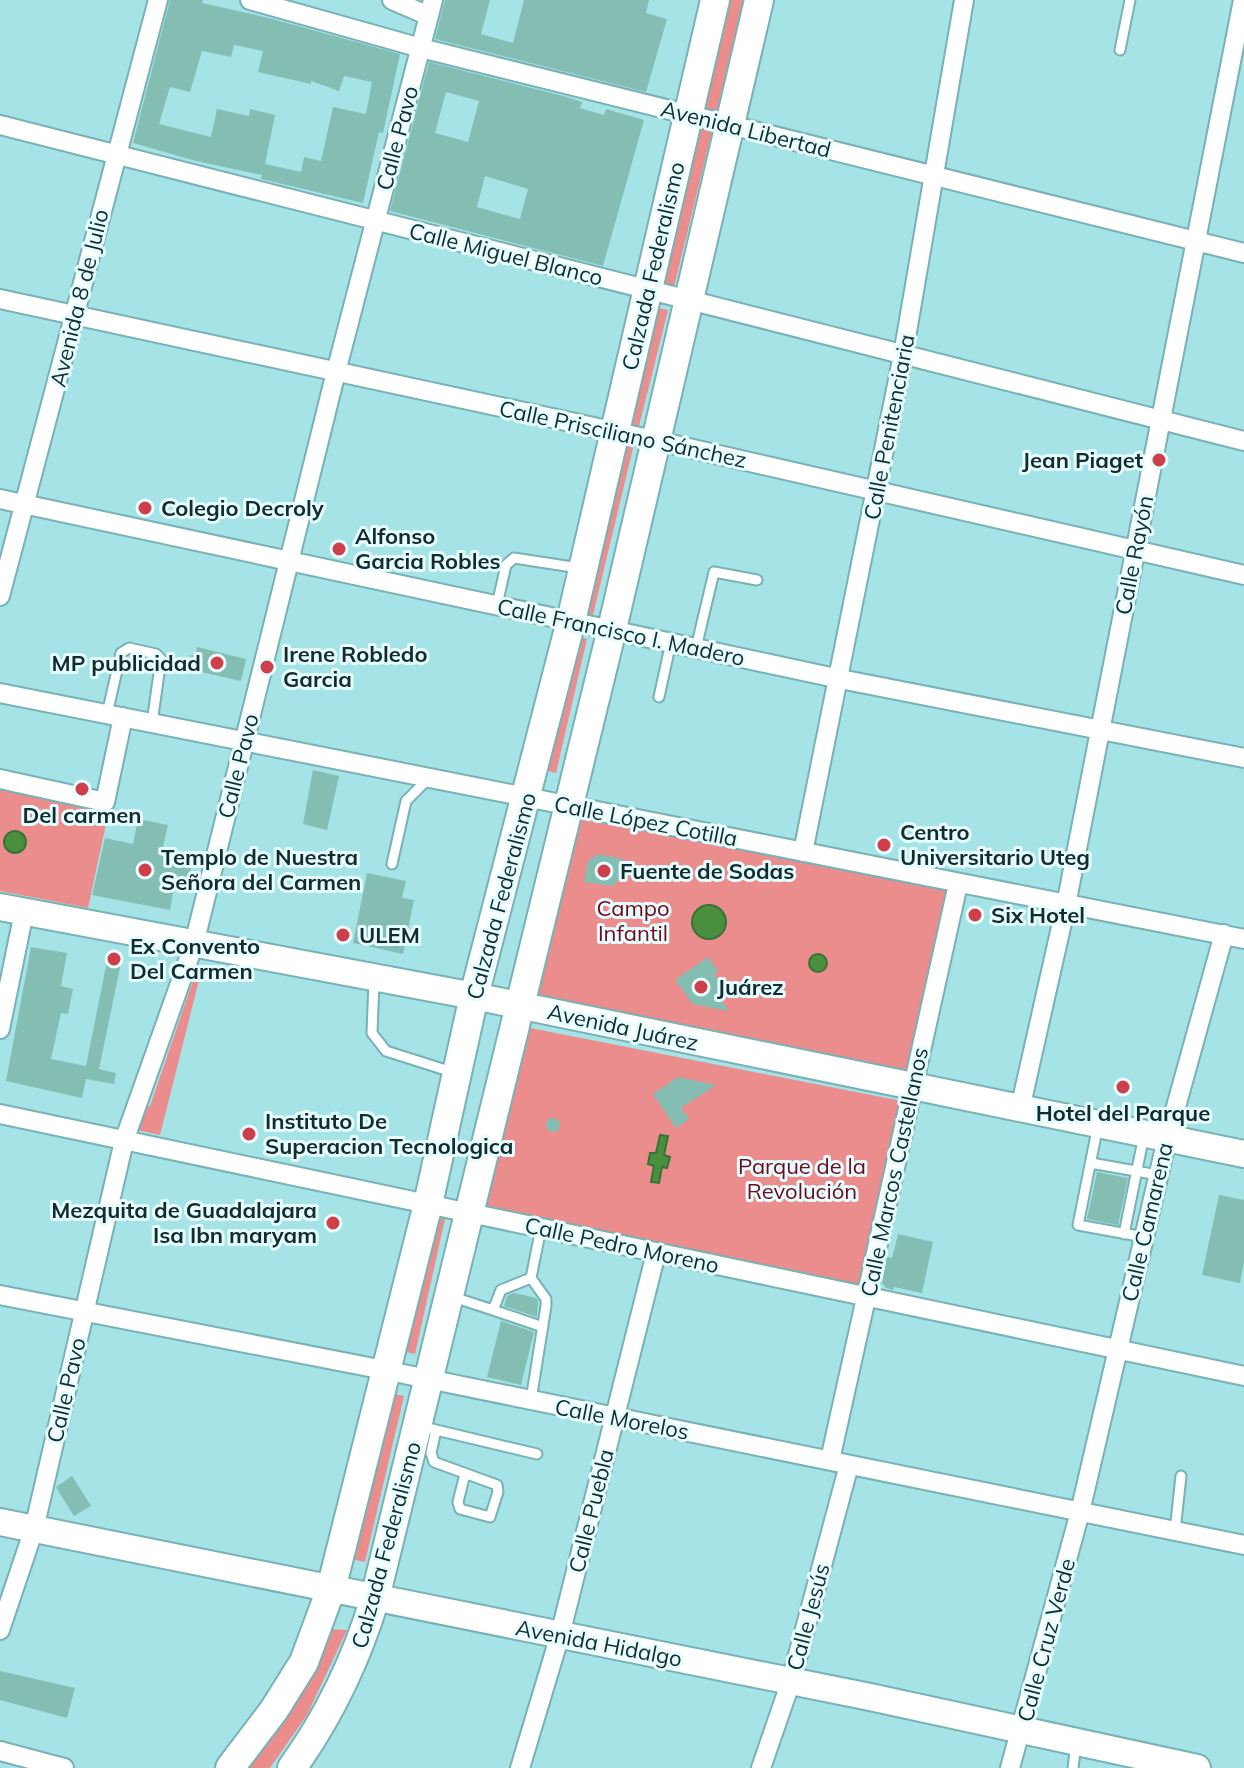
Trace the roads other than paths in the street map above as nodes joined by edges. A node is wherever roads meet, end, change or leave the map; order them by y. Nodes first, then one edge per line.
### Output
1 (158, 0) edge
2 (250, 0) edge
3 (392, 0) edge
4 (715, 0) edge
5 (759, 0) edge
6 (964, 0) edge
7 (1130, 0) edge
8 (1243, 0) edge
9 (431, 8) edge
10 (421, 48) junction
11 (1120, 50) dead end
12 (1238, 60) edge
13 (689, 114) junction
14 (729, 124) junction
15 (0, 125) edge
16 (116, 155) junction
17 (934, 176) junction
18 (374, 220) junction
19 (1197, 241) junction
20 (1244, 253) edge
21 (648, 291) junction
22 (0, 299) edge
23 (688, 301) junction
24 (75, 315) junction
25 (903, 355) junction
26 (336, 372) junction
27 (1161, 421) junction
28 (614, 431) junction
29 (654, 440) junction
30 (1244, 441) edge
31 (877, 491) junction
32 (0, 499) edge
33 (26, 504) junction
34 (1135, 550) junction
35 (289, 560) junction
36 (583, 569) junction
37 (1244, 575) edge
38 (757, 580) dead end
39 (0, 596) edge
40 (497, 605) junction
41 (571, 621) junction
42 (612, 629) junction
43 (671, 642) junction
44 (696, 648) junction
45 (840, 679) junction
46 (0, 693) edge
47 (659, 697) dead end
48 (115, 715) junction
49 (152, 723) junction
50 (1100, 729) junction
51 (244, 741) junction
52 (1244, 758) edge
53 (429, 778) junction
54 (0, 779) edge
55 (526, 797) junction
56 (569, 805) junction
57 (803, 852) junction
58 (392, 864) dead end
59 (958, 884) junction
60 (1066, 905) junction
61 (12, 909) edge
62 (1224, 934) junction
63 (1244, 939) edge
64 (194, 944) junction
65 (374, 977) junction
66 (474, 996) junction
67 (521, 1006) junction
68 (0, 1029) edge
69 (457, 1073) junction
70 (913, 1087) junction
71 (1020, 1109) junction
72 (0, 1114) edge
73 (1098, 1125) junction
74 (1155, 1136) junction
75 (124, 1141) junction
76 (1244, 1154) edge
77 (1091, 1163) junction
78 (1137, 1171) junction
79 (1158, 1175) junction
80 (428, 1204) junction
81 (470, 1213) junction
82 (541, 1228) junction
83 (1124, 1234) junction
84 (1144, 1237) junction
85 (656, 1253) junction
86 (531, 1278) junction
87 (0, 1295) edge
88 (449, 1296) junction
89 (867, 1297) junction
90 (493, 1310) junction
91 (84, 1311) junction
92 (543, 1327) junction
93 (1118, 1349) junction
94 (385, 1371) junction
95 (1244, 1376) edge
96 (429, 1380) junction
97 (531, 1400) junction
98 (615, 1417) junction
99 (427, 1428) junction
100 (537, 1454) dead end
101 (830, 1460) junction
102 (849, 1465) junction
103 (465, 1474) junction
104 (1181, 1476) dead end
105 (1080, 1512) junction
106 (0, 1522) edge
107 (34, 1529) junction
108 (1175, 1531) junction
109 (1244, 1545) edge
110 (331, 1589) junction
111 (375, 1598) junction
112 (0, 1630) edge
113 (560, 1635) junction
114 (791, 1681) junction
115 (1021, 1730) junction
116 (0, 1751) edge
117 (1074, 1755) edge
118 (64, 1768) edge
119 (230, 1768) edge
120 (292, 1768) edge
121 (520, 1768) edge
122 (761, 1768) edge
123 (1010, 1768) edge
124 (1197, 1768) edge

1 - 16 street, Avenida 8 de Julio
2 - 10 street, Avenida Libertad
3 - 9 street
4 - 13 main road, Calzada Federalismo
5 - 14 main road, Calzada Federalismo
6 - 17 street, Calle Penitenciaria
7 - 11 lane
8 - 12 street, Calle Rayón
9 - 10 street, Calle Pavo
10 - 13 street, Avenida Libertad
10 - 18 street, Calle Pavo
12 - 19 street, Calle Rayón
13 - 14 street, Avenida Libertad
13 - 21 main road, Calzada Federalismo
14 - 17 street, Avenida Libertad
14 - 23 main road, Calzada Federalismo
15 - 16 street, Calle Miguel Blanco
16 - 18 street, Calle Miguel Blanco
16 - 24 street, Avenida 8 de Julio
17 - 19 street, Avenida Libertad
17 - 25 street, Calle Penitenciaria
18 - 21 street, Calle Miguel Blanco
18 - 26 street, Calle Pavo
19 - 20 street, Avenida Libertad
19 - 27 street, Calle Rayón
21 - 23 street, Calle Miguel Blanco
21 - 28 main road, Calzada Federalismo
22 - 24 street, Calle Prisciliano Sánchez
23 - 25 street, Calle Miguel Blanco
23 - 29 main road, Calzada Federalismo
24 - 26 street, Calle Prisciliano Sánchez
24 - 33 street, Avenida 8 de Julio
25 - 27 street, Calle Miguel Blanco
25 - 31 street, Calle Penitenciaria
26 - 28 street, Calle Prisciliano Sánchez
26 - 35 street, Calle Pavo
27 - 30 street, Calle Miguel Blanco
27 - 34 street, Calle Rayón
28 - 29 street, Calle Prisciliano Sánchez
28 - 36 main road, Calzada Federalismo
29 - 31 street, Calle Prisciliano Sánchez
29 - 42 main road, Calzada Federalismo
31 - 34 street, Calle Prisciliano Sánchez
31 - 45 street, Calle Penitenciaria
32 - 33 street, Calle Francisco I. Madero
33 - 35 street, Calle Francisco I. Madero
33 - 39 street, Avenida 8 de Julio
34 - 37 street, Calle Prisciliano Sánchez
34 - 50 street, Calle Rayón
35 - 40 street, Calle Francisco I. Madero
35 - 51 street, Calle Pavo
36 - 40 lane
36 - 41 main road, Calzada Federalismo
38 - 44 lane
40 - 41 street, Calle Francisco I. Madero
41 - 42 street, Calle Francisco I. Madero
41 - 55 main road, Calzada Federalismo
42 - 43 street, Calle Francisco I. Madero
42 - 56 main road, Calzada Federalismo
43 - 44 street, Calle Francisco I. Madero
43 - 47 lane
44 - 45 street, Calle Francisco I. Madero
45 - 50 street, Calle Francisco I. Madero
45 - 57 street, Calle Penitenciaria
46 - 48 street, Calle López Cotilla
48 - 49 street, Calle López Cotilla
48 - 49 lane
48 - 54 street
49 - 51 street, Calle López Cotilla
50 - 52 street, Calle Francisco I. Madero
50 - 60 street, Calle Rayón
51 - 53 street, Calle López Cotilla
51 - 64 street, Calle Pavo
53 - 55 street, Calle López Cotilla
53 - 58 lane
55 - 56 street, Calle López Cotilla
55 - 66 main road, Calzada Federalismo
56 - 57 street, Calle López Cotilla
56 - 67 main road, Calzada Federalismo
57 - 59 street, Calle López Cotilla
59 - 60 street, Calle López Cotilla
59 - 70 street, Calle Marcos Castellanos
60 - 62 street, Calle López Cotilla
60 - 71 street, Calle Rayón
61 - 64 main road, Avenida Juárez
61 - 68 street
62 - 63 street, Calle López Cotilla
62 - 74 street, Calle Camarena
64 - 65 main road, Avenida Juárez
64 - 75 street, Calle Pavo
65 - 66 main road, Avenida Juárez
65 - 69 lane
66 - 67 main road, Avenida Juárez
66 - 69 main road, Calzada Federalismo
67 - 70 main road, Avenida Juárez
67 - 81 main road, Calzada Federalismo
69 - 80 main road, Calzada Federalismo
70 - 71 main road, Avenida Juárez
70 - 89 street, Calle Marcos Castellanos
71 - 73 main road, Avenida Juárez
72 - 75 street, Calle Pedro Moreno
73 - 74 main road, Avenida Juárez
73 - 77 lane
74 - 76 main road, Avenida Juárez
74 - 78 lane
74 - 79 street, Calle Camarena
75 - 80 street, Calle Pedro Moreno
75 - 91 street, Calle Pavo
77 - 78 lane
77 - 83 lane
78 - 79 lane
78 - 83 lane
79 - 84 street, Calle Camarena
80 - 81 street, Calle Pedro Moreno
80 - 94 main road, Calzada Federalismo
81 - 82 street, Calle Pedro Moreno
81 - 88 main road, Calzada Federalismo
82 - 85 street, Calle Pedro Moreno
82 - 86 lane
83 - 84 lane
84 - 93 street, Calle Camarena
85 - 89 street, Calle Pedro Moreno
85 - 98 street, Calle Puebla
86 - 90 lane
86 - 92 lane
87 - 91 street, Calle Morelos
88 - 90 lane
88 - 96 main road, Calzada Federalismo
89 - 93 street, Calle Pedro Moreno
89 - 101 street, Calle Marcos Castellanos
90 - 92 lane
91 - 94 street, Calle Morelos
91 - 107 street, Calle Pavo
92 - 97 lane
93 - 95 street, Calle Pedro Moreno
93 - 105 street, Calle Camarena
94 - 96 street, Calle Morelos
94 - 110 main road, Calzada Federalismo
96 - 97 street, Calle Morelos
96 - 99 main road, Calzada Federalismo
97 - 98 street, Calle Morelos
98 - 101 street, Calle Morelos
98 - 113 street, Calle Puebla
99 - 100 lane
99 - 103 lane
99 - 111 main road, Calzada Federalismo
101 - 102 street, Calle Morelos
102 - 105 street, Calle Morelos
102 - 114 street, Calle Jesús
103 - 103 lane
104 - 108 lane
105 - 108 street, Calle Morelos
105 - 115 street, Calle Cruz Verde
106 - 107 main road, Avenida Hidalgo
107 - 110 main road, Avenida Hidalgo
107 - 112 street, Calle Pavo
108 - 109 street, Calle Morelos
110 - 111 main road, Avenida Hidalgo
110 - 119 main road, Calzada Federalismo
111 - 113 main road, Avenida Hidalgo
111 - 120 main road, Calzada Federalismo
113 - 114 main road, Avenida Hidalgo
113 - 121 street, Calle Puebla
114 - 115 main road, Avenida Hidalgo
114 - 122 street, Calle Jesús
115 - 117 main road, Avenida Hidalgo
115 - 123 street, Calle Cruz Verde
116 - 118 street
117 - 124 main road, Avenida Hidalgo

